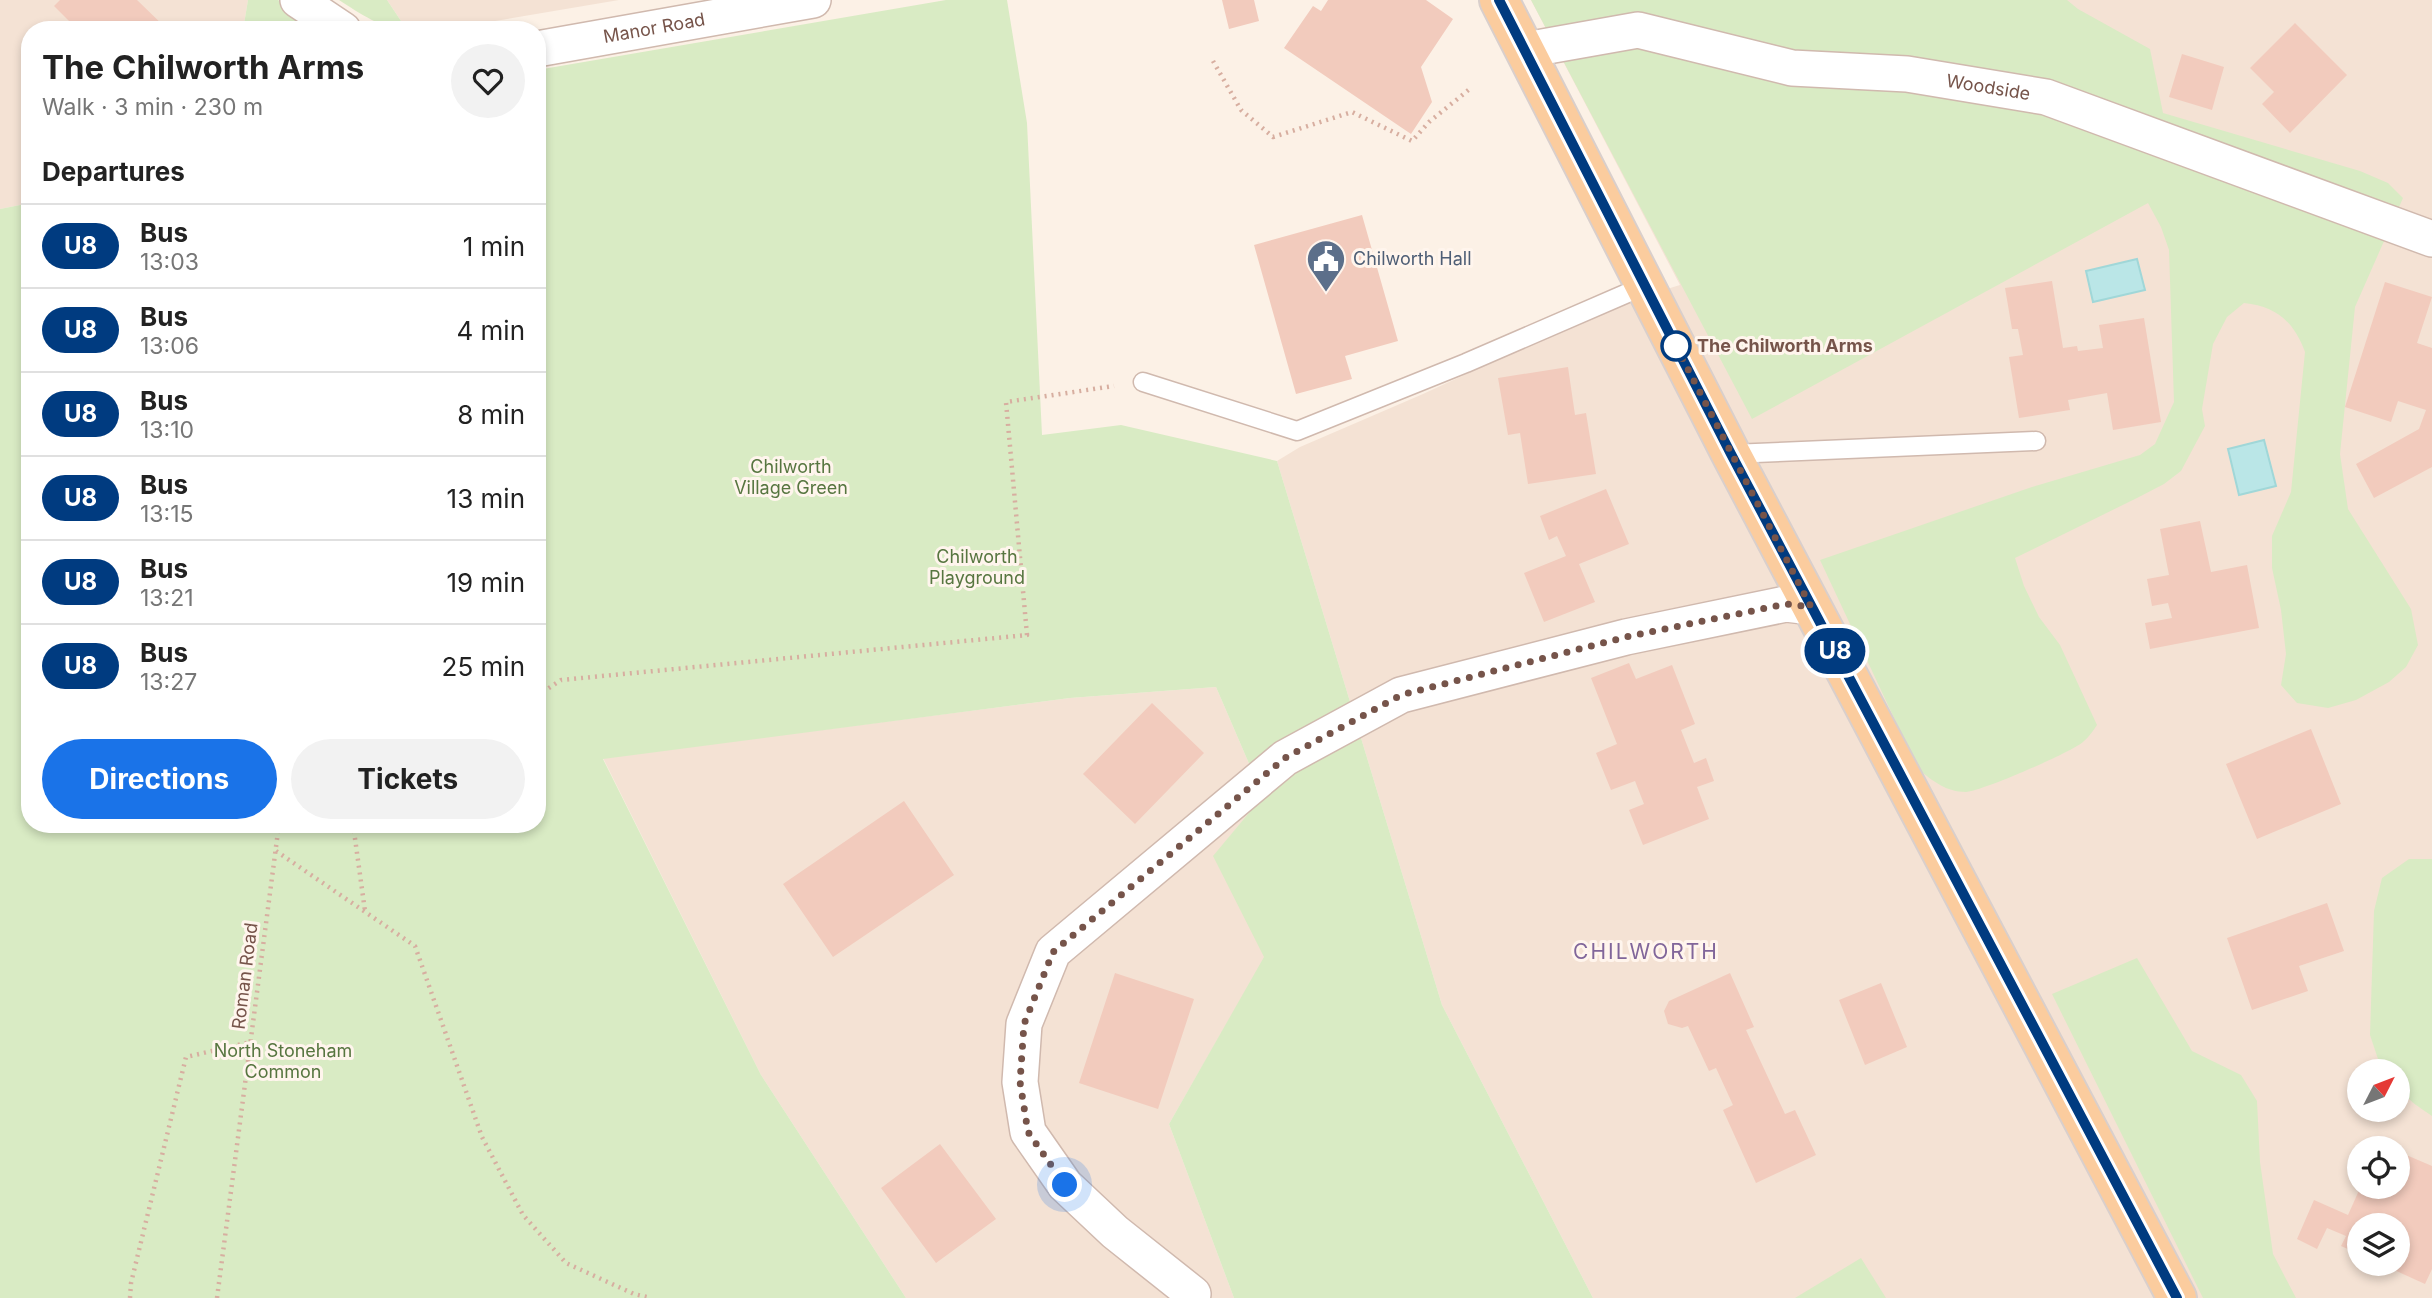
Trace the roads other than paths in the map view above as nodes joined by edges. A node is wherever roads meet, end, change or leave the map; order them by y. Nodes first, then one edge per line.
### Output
1 (298, 0) edge
2 (813, 0) edge
3 (1499, 0) edge
4 (1642, 15) edge
5 (330, 21) edge
6 (546, 46) edge
7 (1525, 50) junction
8 (2432, 239) edge
9 (1646, 285) junction
10 (1143, 382) road end
11 (2036, 442) dead end
12 (1731, 454) junction
13 (1811, 607) junction
14 (1193, 1294) dead end
15 (2177, 1298) edge

1 - 5 street
2 - 6 street, Manor Road
3 - 7 main road
4 - 7 street, Woodside
4 - 8 street, Woodside
7 - 9 main road
9 - 10 lane
9 - 12 main road
11 - 12 lane
12 - 13 main road
13 - 14 street
13 - 15 main road

